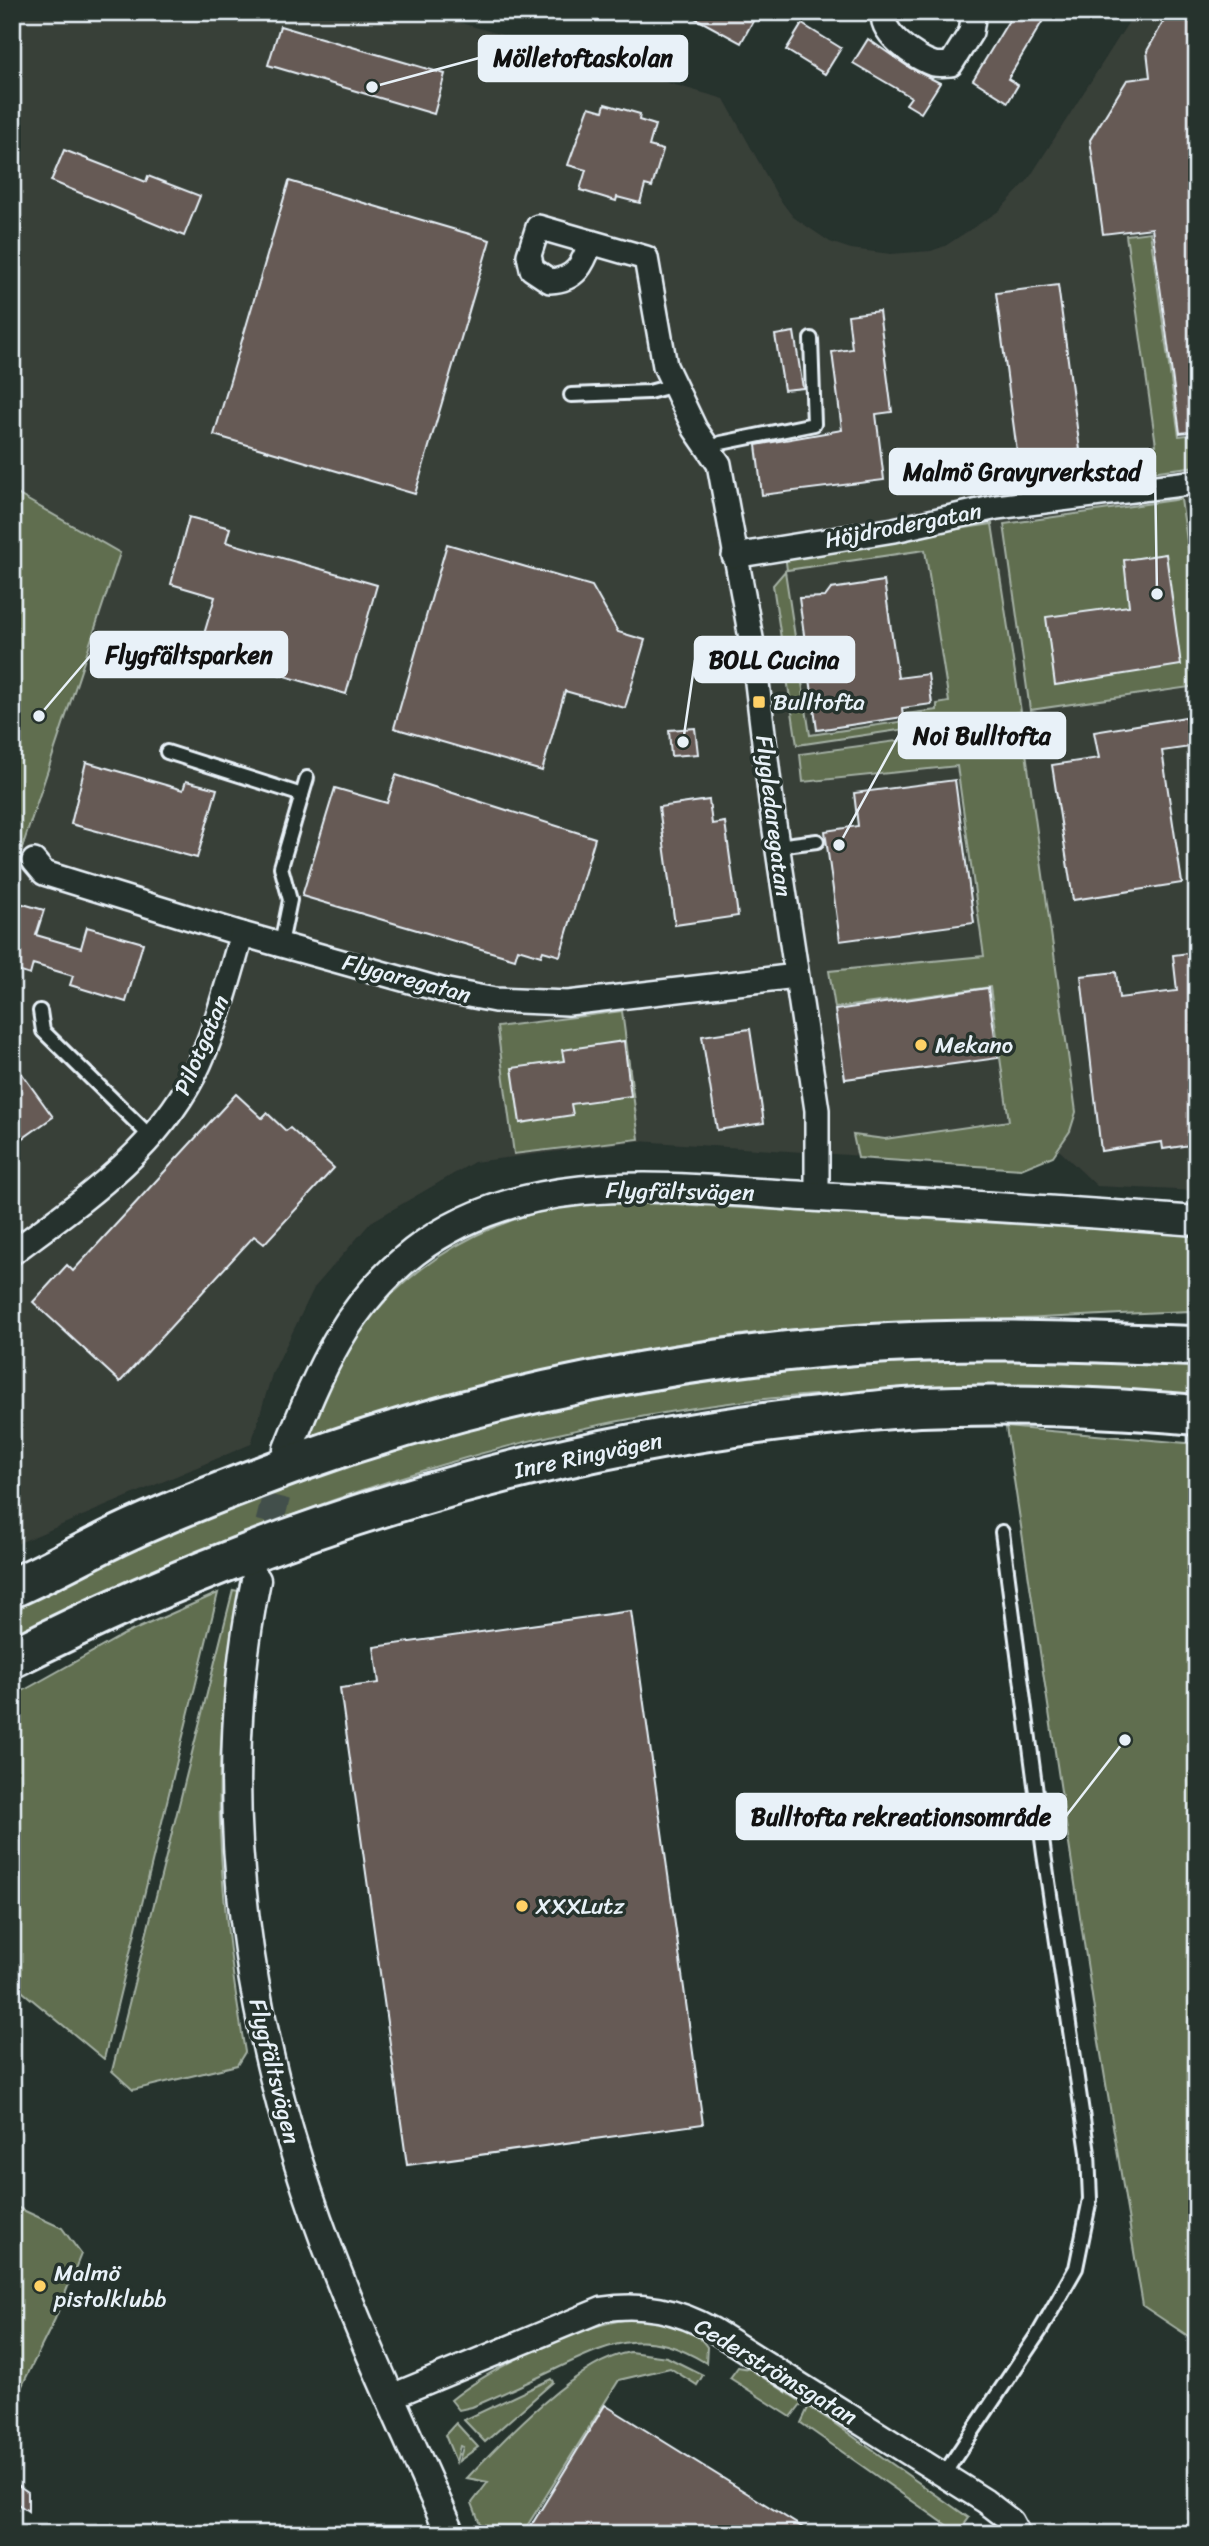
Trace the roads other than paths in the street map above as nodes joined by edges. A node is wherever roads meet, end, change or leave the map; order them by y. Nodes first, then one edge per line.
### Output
1 (884, 12) edge
2 (974, 12) edge
3 (591, 242) dead end
4 (811, 339) dead end
5 (675, 385) junction
6 (571, 395) dead end
7 (710, 450) junction
8 (1197, 482) edge
9 (734, 556) junction
10 (167, 752) dead end
11 (307, 778) dead end
12 (302, 795) junction
13 (817, 841) dead end
14 (777, 846) junction
15 (34, 861) dead end
16 (242, 934) junction
17 (281, 944) junction
18 (796, 976) junction
19 (40, 1011) dead end
20 (152, 1138) junction
21 (817, 1198) junction
22 (1197, 1221) edge
23 (12, 1253) edge
24 (1197, 1346) edge
25 (1197, 1415) edge
26 (288, 1449) tunnel mouth
27 (1002, 1532) dead end
28 (256, 1580) tunnel mouth
29 (18, 1583) edge
30 (136, 1598) junction
31 (12, 1658) edge
32 (12, 1677) edge
33 (390, 2397) junction
34 (944, 2474) junction
35 (451, 2534) edge
36 (1018, 2534) edge

1 - 2 street
3 - 5 street, Flygledaregatan
4 - 7 lane
5 - 6 lane
5 - 7 street, Flygledaregatan
7 - 9 street, Flygledaregatan
8 - 9 street, Höjdrodergatan
9 - 14 street, Flygledaregatan
10 - 12 lane
11 - 12 lane
12 - 17 lane
13 - 14 lane
14 - 18 street, Flygledaregatan
15 - 16 street, Flygaregatan
16 - 17 street, Flygaregatan
16 - 20 street, Pilotgatan
17 - 18 street, Flygaregatan
18 - 21 street, Flygledaregatan
19 - 20 lane
20 - 23 street, Pilotgatan
21 - 22 street, Flygfältsvägen
21 - 26 street, Flygfältsvägen
24 - 29 highway
25 - 30 highway, Inre Ringvägen
27 - 34 lane
28 - 33 street, Flygfältsvägen
30 - 31 highway, Inre Ringvägen
30 - 32 highway
33 - 34 street, Cederströmsgatan
33 - 35 street, Flygfältsvägen
34 - 36 street, Cederströmsgatan

